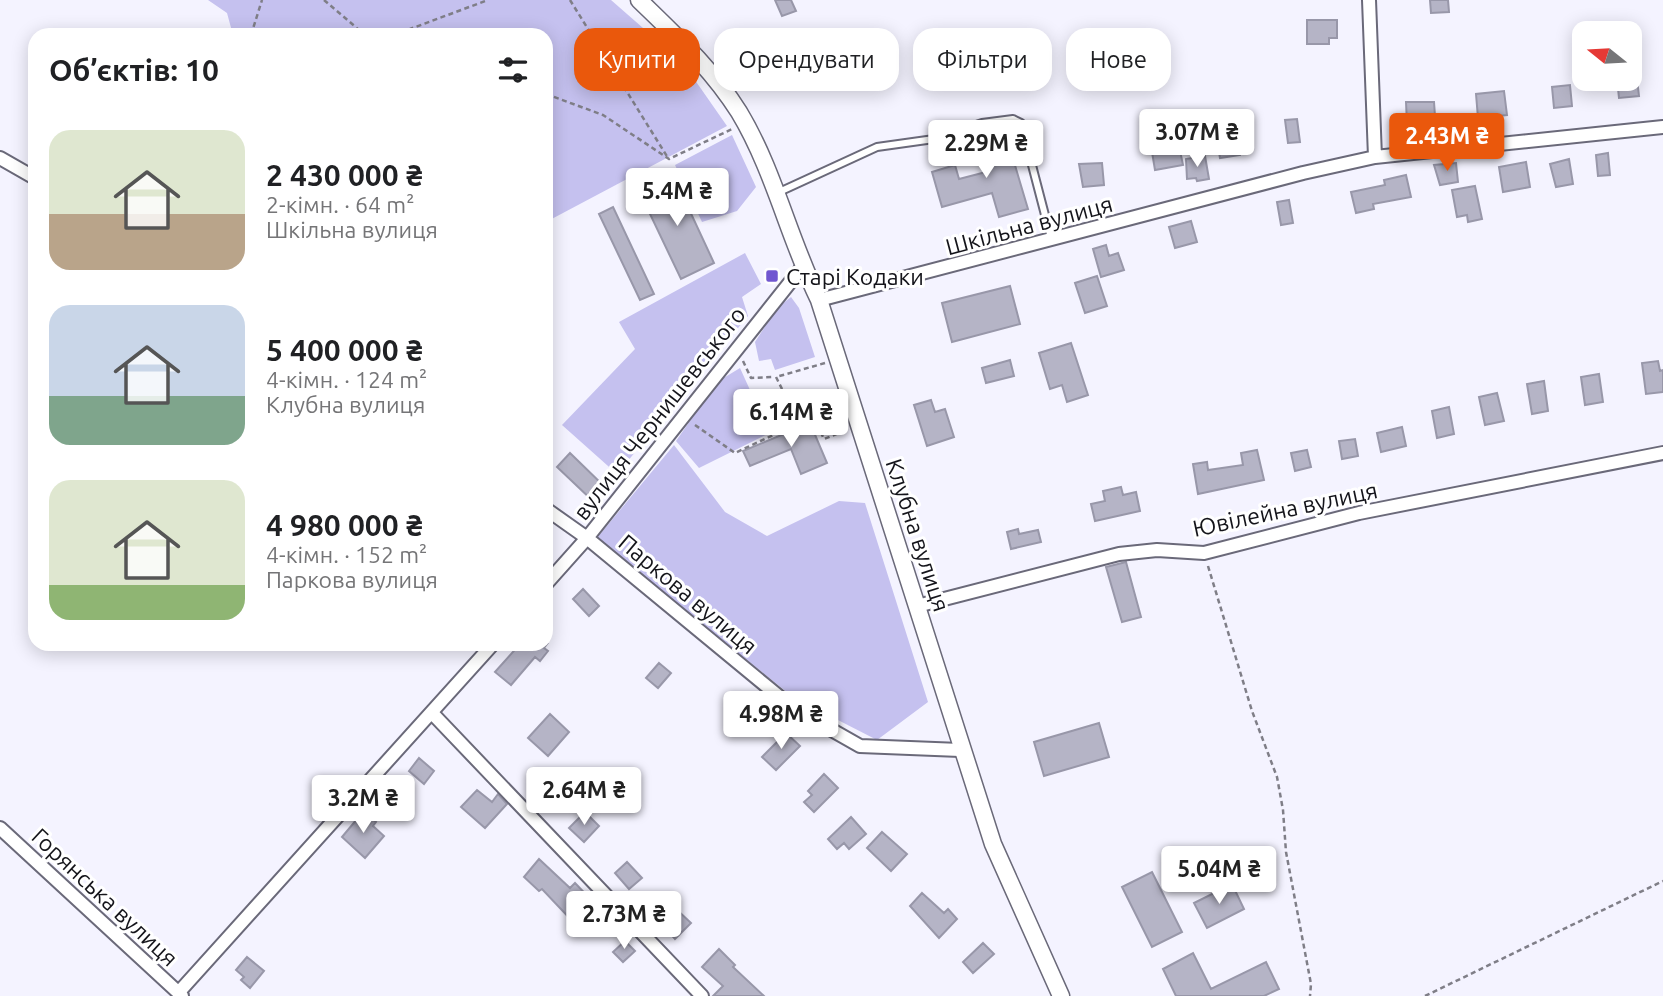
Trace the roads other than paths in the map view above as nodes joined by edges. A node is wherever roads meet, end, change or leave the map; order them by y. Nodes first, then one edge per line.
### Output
1 (639, 0) edge
2 (1369, 0) edge
3 (1663, 127) edge
4 (0, 158) edge
5 (1376, 158) junction
6 (28, 174) edge
7 (776, 194) junction
8 (1052, 240) junction
9 (803, 266) junction
10 (819, 300) junction
11 (1663, 453) edge
12 (553, 514) edge
13 (587, 538) junction
14 (553, 576) edge
15 (917, 606) junction
16 (487, 651) edge
17 (432, 713) junction
18 (960, 750) junction
19 (0, 828) edge
20 (180, 994) edge
21 (1059, 995) edge
22 (702, 996) edge

1 - 7 street, Клубна вулиця
2 - 5 street
3 - 5 street, Шкільна вулиця
4 - 6 street
5 - 8 street, Шкільна вулиця
7 - 8 lane
7 - 9 street, Клубна вулиця
8 - 10 street, Шкільна вулиця
9 - 10 street, Клубна вулиця
9 - 13 street, вулиця Чернишевського
10 - 15 street, Клубна вулиця
11 - 15 street, Ювілейна вулиця
12 - 13 street, Паркова вулиця
13 - 14 street, вулиця Чернишевського
13 - 18 street, Паркова вулиця
15 - 18 street, Клубна вулиця
16 - 17 street
17 - 20 street
17 - 22 street
18 - 21 street, Клубна вулиця
19 - 20 street, Горянська вулиця

